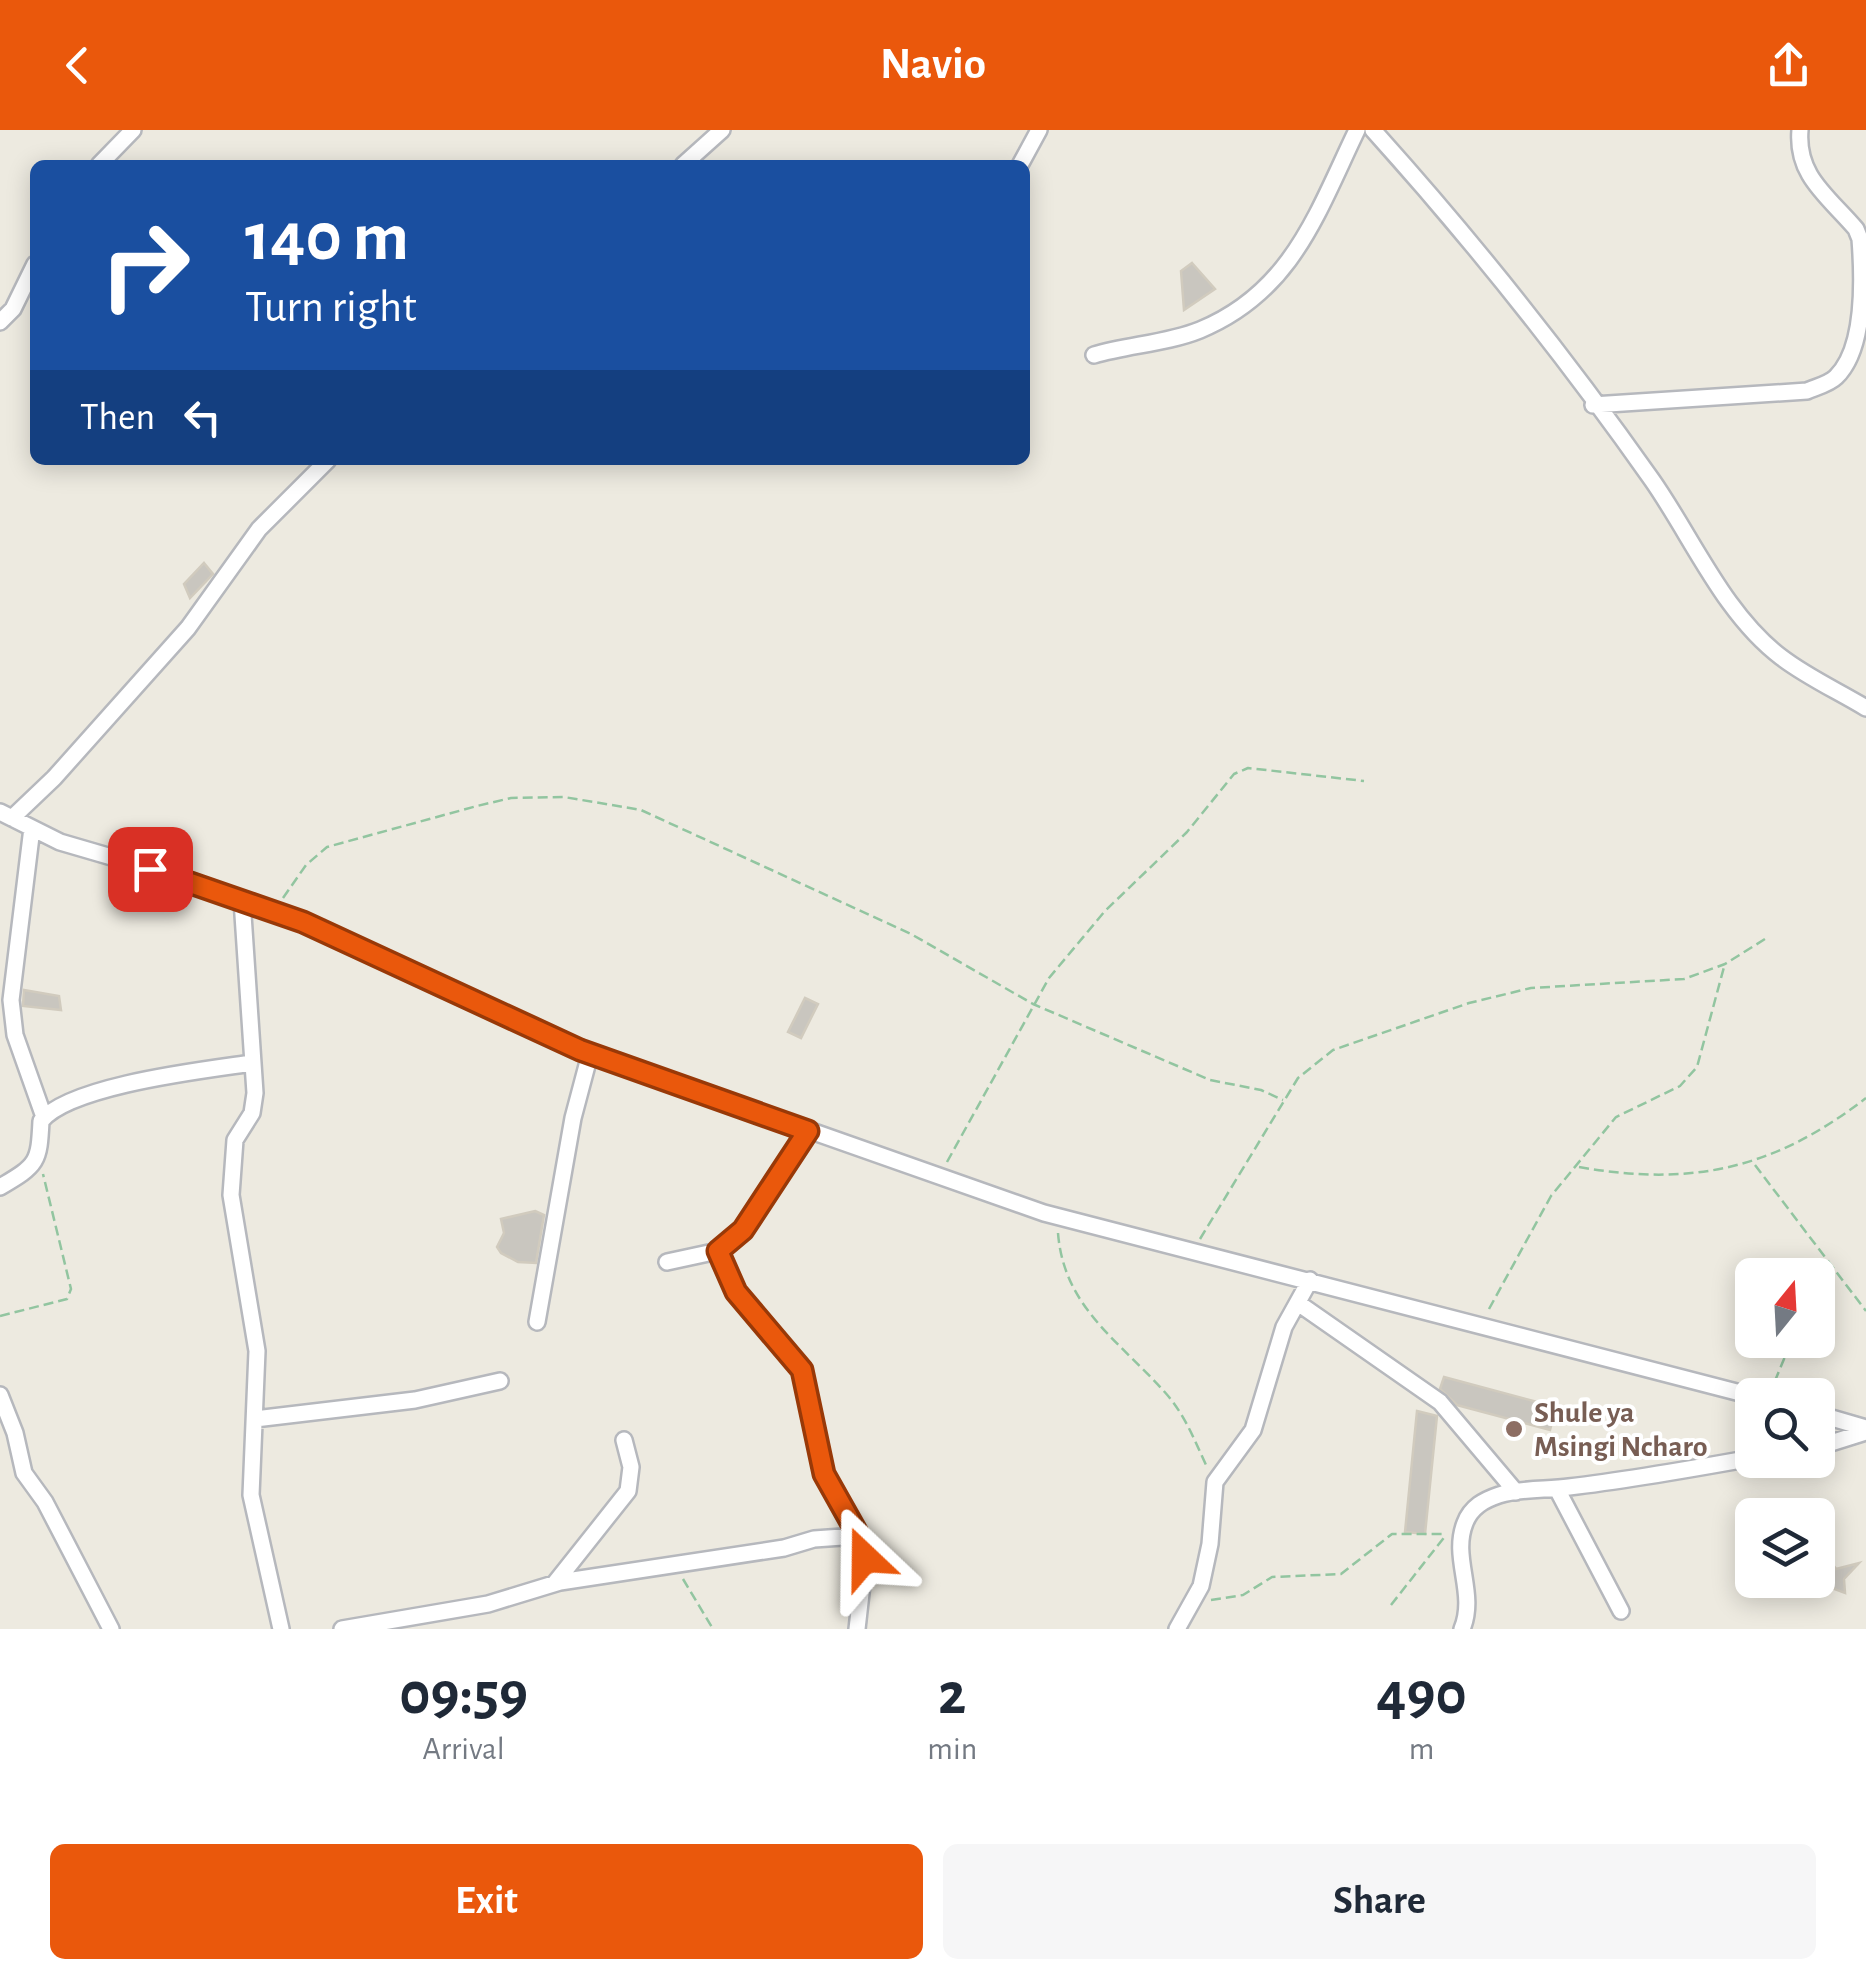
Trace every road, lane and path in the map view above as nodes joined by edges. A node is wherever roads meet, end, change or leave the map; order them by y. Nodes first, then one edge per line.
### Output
1 (134, 130) edge
2 (722, 130) edge
3 (1039, 130) edge
4 (1357, 130) edge
5 (1374, 130) edge
6 (1800, 130) edge
7 (104, 160) edge
8 (689, 160) edge
9 (1023, 160) edge
10 (30, 275) edge
11 (1863, 307) edge
12 (0, 322) edge
13 (1094, 354) dead end
14 (1593, 405) junction
15 (323, 465) edge
16 (1866, 708) edge
17 (1364, 781) dead end
18 (6, 815) edge
19 (32, 828) junction
20 (242, 900) junction
21 (274, 912) junction
22 (1765, 939) dead end
23 (1725, 964) junction
24 (1032, 1004) junction
25 (590, 1054) junction
26 (252, 1063) junction
27 (1866, 1098) edge
28 (1283, 1100) junction
29 (44, 1117) junction
30 (808, 1131) junction
31 (36, 1160) junction
32 (1754, 1164) junction
33 (1578, 1166) junction
34 (939, 1177) junction
35 (0, 1187) edge
36 (1057, 1217) junction
37 (718, 1251) junction
38 (1192, 1253) junction
39 (1822, 1258) edge
40 (668, 1262) dead end
41 (1835, 1275) edge
42 (1310, 1280) junction
43 (1298, 1303) junction
44 (1866, 1311) edge
45 (0, 1316) edge
46 (537, 1322) dead end
47 (1480, 1323) junction
48 (500, 1381) dead end
49 (1735, 1391) edge
50 (0, 1396) edge
51 (255, 1419) junction
52 (1835, 1420) edge
53 (1866, 1430) edge
54 (624, 1440) dead end
55 (1835, 1441) edge
56 (1735, 1461) edge
57 (1557, 1489) junction
58 (1214, 1491) junction
59 (1516, 1492) junction
60 (856, 1536) junction
61 (673, 1565) junction
62 (555, 1583) junction
63 (1194, 1602) junction
64 (1391, 1605) dead end
65 (1621, 1611) dead end
66 (110, 1629) edge
67 (280, 1629) edge
68 (342, 1629) edge
69 (713, 1629) edge
70 (857, 1629) edge
71 (1177, 1629) edge
72 (1462, 1629) edge

1 - 7 street
2 - 8 street
3 - 9 street
4 - 13 street
5 - 14 street
6 - 11 street
10 - 12 street
11 - 14 street
14 - 16 street
15 - 18 street
17 - 24 path
18 - 19 street
19 - 20 street
19 - 29 street
20 - 21 street
20 - 26 street
21 - 24 path
21 - 25 street
22 - 23 path
23 - 28 path
23 - 33 path
24 - 28 path
24 - 34 path
25 - 30 street
25 - 46 street
26 - 29 street
26 - 51 street
27 - 32 path
28 - 38 path
29 - 31 street
30 - 34 street
30 - 37 street
31 - 35 street
31 - 45 path
32 - 33 path
32 - 39 path
33 - 47 path
34 - 36 street
36 - 38 street
36 - 58 path
37 - 40 street
37 - 60 street
38 - 42 street
41 - 44 path
42 - 43 street
42 - 47 street
43 - 58 street
43 - 59 street
47 - 49 street
48 - 51 street
50 - 66 street
51 - 67 street
52 - 53 street
53 - 55 street
54 - 62 street
56 - 57 street
57 - 59 street
57 - 65 street
58 - 63 street
59 - 72 street
60 - 61 street
60 - 70 street
61 - 62 street
61 - 69 path
62 - 68 street
63 - 64 path
63 - 71 street

